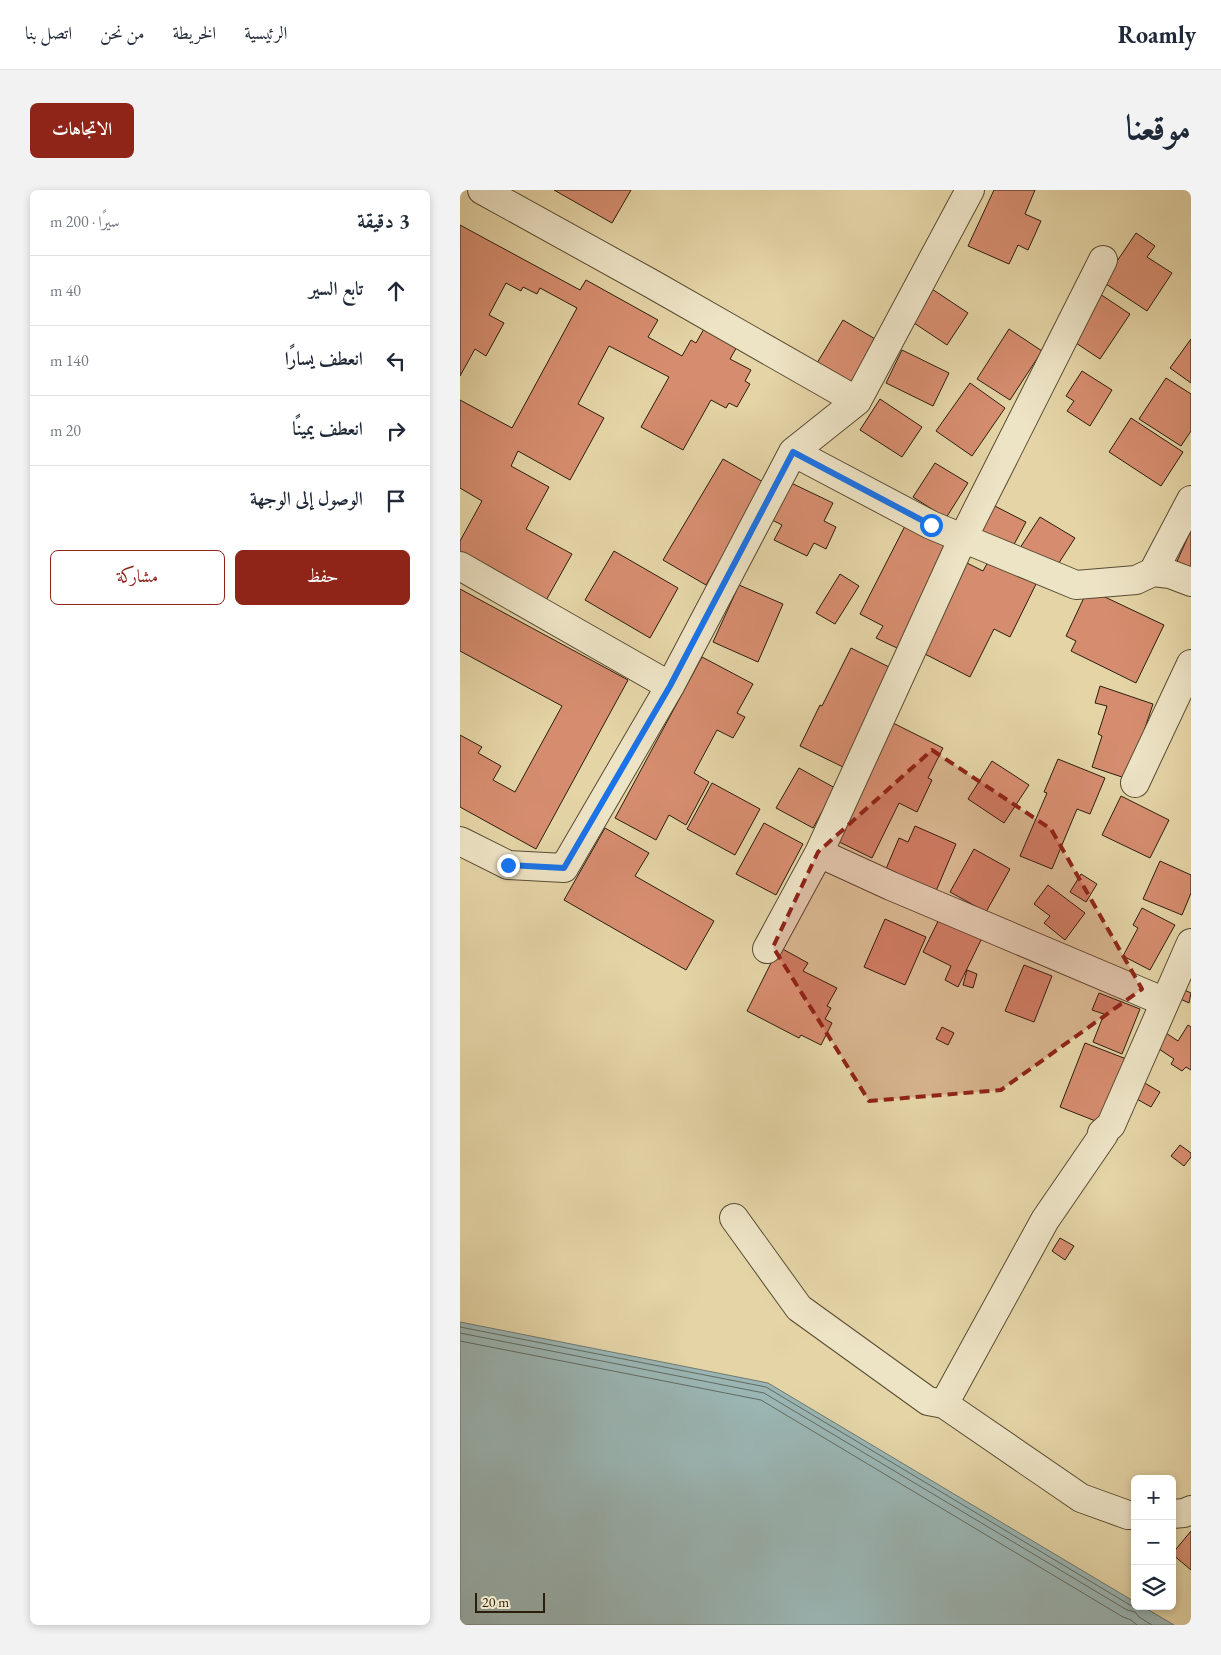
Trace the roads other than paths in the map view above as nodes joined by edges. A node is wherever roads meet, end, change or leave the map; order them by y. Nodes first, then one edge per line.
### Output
1 (482, 190) edge
2 (970, 190) edge
3 (1103, 260) dead end
4 (857, 401) junction
5 (793, 452) junction
6 (1191, 500) edge
7 (963, 538) junction
8 (460, 566) edge
9 (1153, 572) junction
10 (1191, 582) edge
11 (1191, 664) edge
12 (670, 686) junction
13 (1134, 783) dead end
14 (460, 841) edge
15 (819, 853) junction
16 (1191, 942) edge
17 (767, 949) dead end
18 (1165, 1002) junction
19 (734, 1218) dead end
20 (944, 1404) junction
21 (1191, 1510) edge
22 (1176, 1514) edge
23 (1131, 1515) edge

1 - 4 street
2 - 4 street
3 - 7 street
4 - 5 street
5 - 7 street
5 - 12 street
6 - 9 street
7 - 9 street
7 - 15 street
8 - 12 street
9 - 10 street
11 - 13 street
12 - 14 street
15 - 17 street
15 - 18 street
16 - 18 street
18 - 20 street
19 - 20 street
20 - 23 street
21 - 22 street

